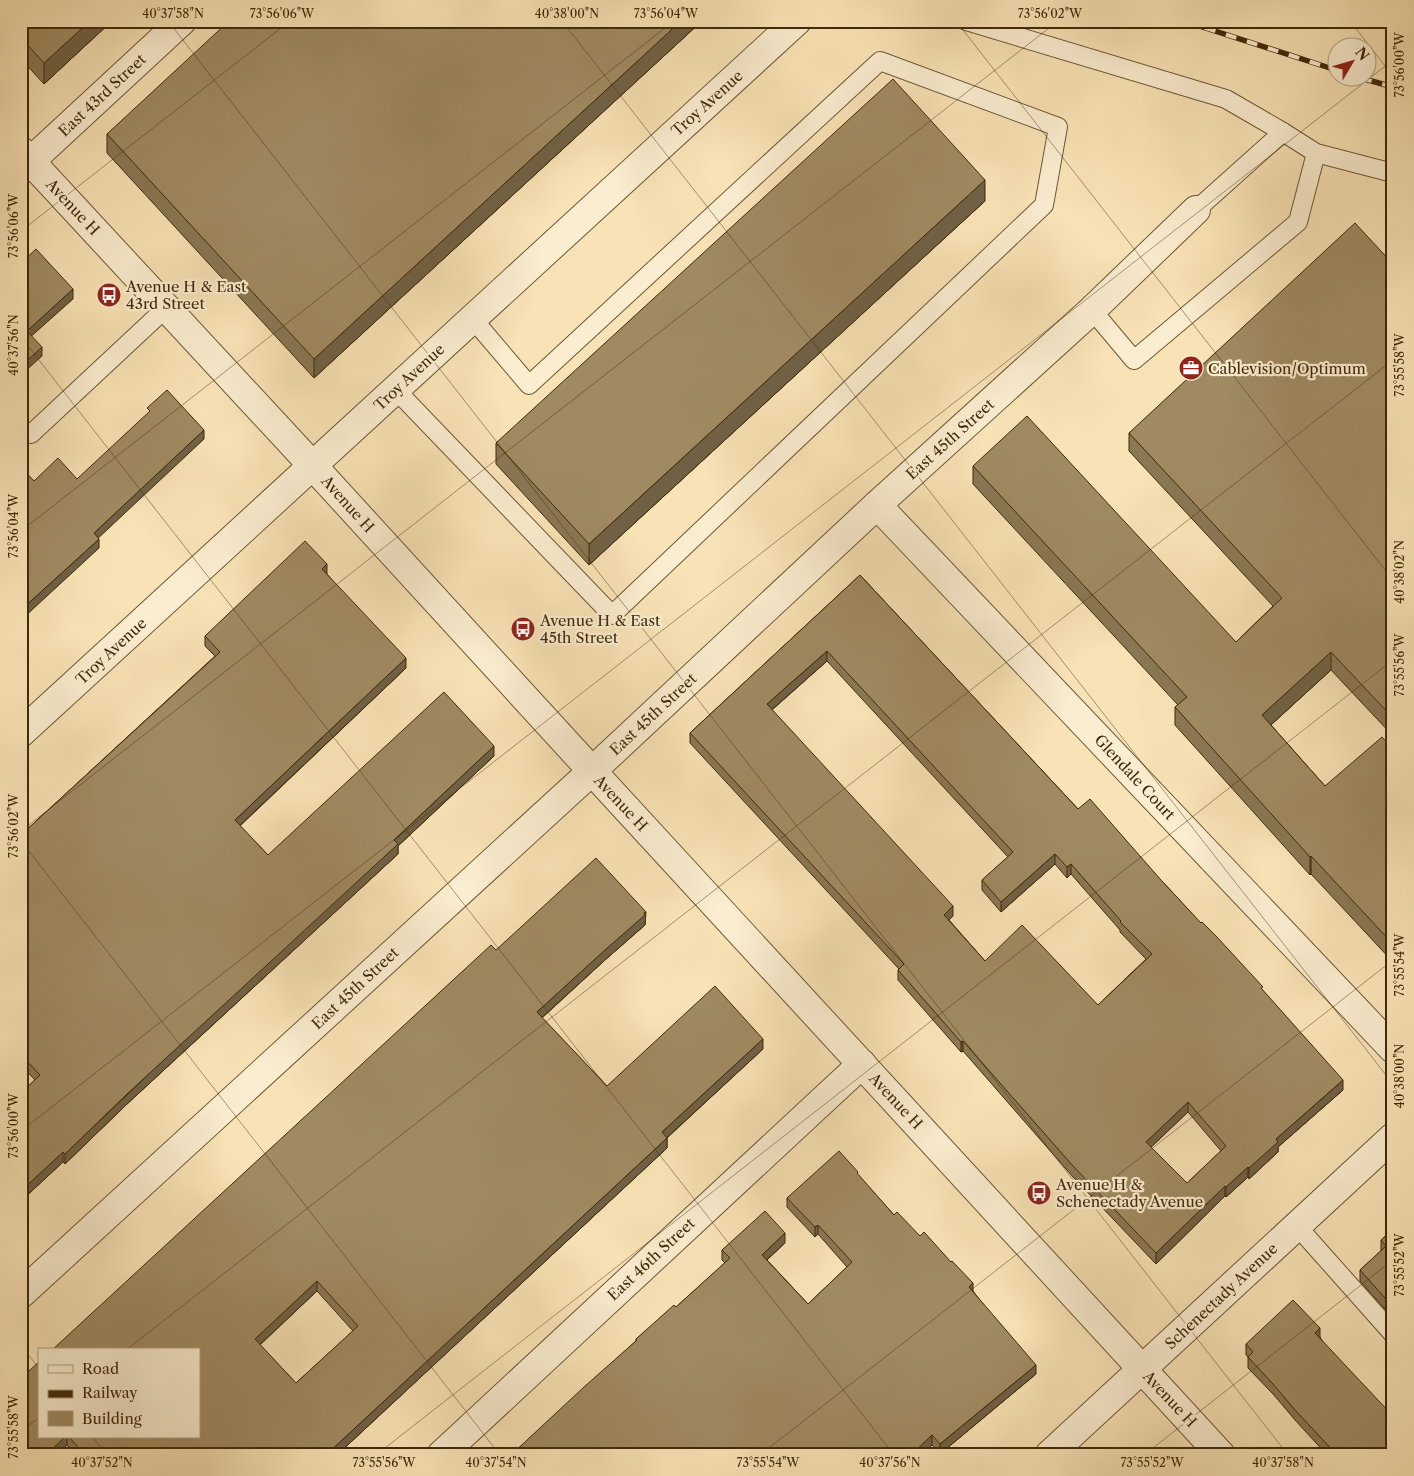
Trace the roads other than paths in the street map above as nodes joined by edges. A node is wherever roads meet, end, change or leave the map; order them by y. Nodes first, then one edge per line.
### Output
1 (182, 21) edge
2 (797, 21) edge
3 (966, 21) edge
4 (1283, 132) junction
5 (1316, 153) junction
6 (24, 161) edge
7 (1393, 173) edge
8 (1196, 210) joint
9 (166, 308) junction
10 (1092, 310) junction
11 (472, 318) junction
12 (395, 389) junction
13 (31, 434) dead end
14 (312, 465) junction
15 (877, 505) junction
16 (21, 733) edge
17 (592, 771) junction
18 (1393, 1049) edge
19 (862, 1064) junction
20 (1393, 1137) edge
21 (1297, 1226) junction
22 (21, 1294) edge
23 (1393, 1334) edge
24 (1142, 1369) junction
25 (441, 1455) edge
26 (1049, 1455) edge
27 (1221, 1455) edge

1 - 6 street, East 43rd Street
2 - 11 street, Troy Avenue
3 - 4 lane
4 - 5 lane
4 - 8 lane, East 45th Street
5 - 7 lane
5 - 10 lane
6 - 9 street, Avenue H
8 - 10 street, East 45th Street
9 - 13 lane
9 - 14 street, Avenue H
10 - 15 street, East 45th Street
11 - 12 street, Troy Avenue
11 - 12 lane
12 - 14 street, Troy Avenue
14 - 16 street, Troy Avenue
14 - 17 street, Avenue H
15 - 17 street, East 45th Street
15 - 18 street, Glendale Court
17 - 19 street, Avenue H
17 - 22 street, East 45th Street
19 - 24 street, Avenue H
19 - 25 street, East 46th Street
20 - 21 street, Schenectady Avenue
21 - 23 lane
21 - 24 street, Schenectady Avenue
24 - 26 street, Schenectady Avenue
24 - 27 street, Avenue H

